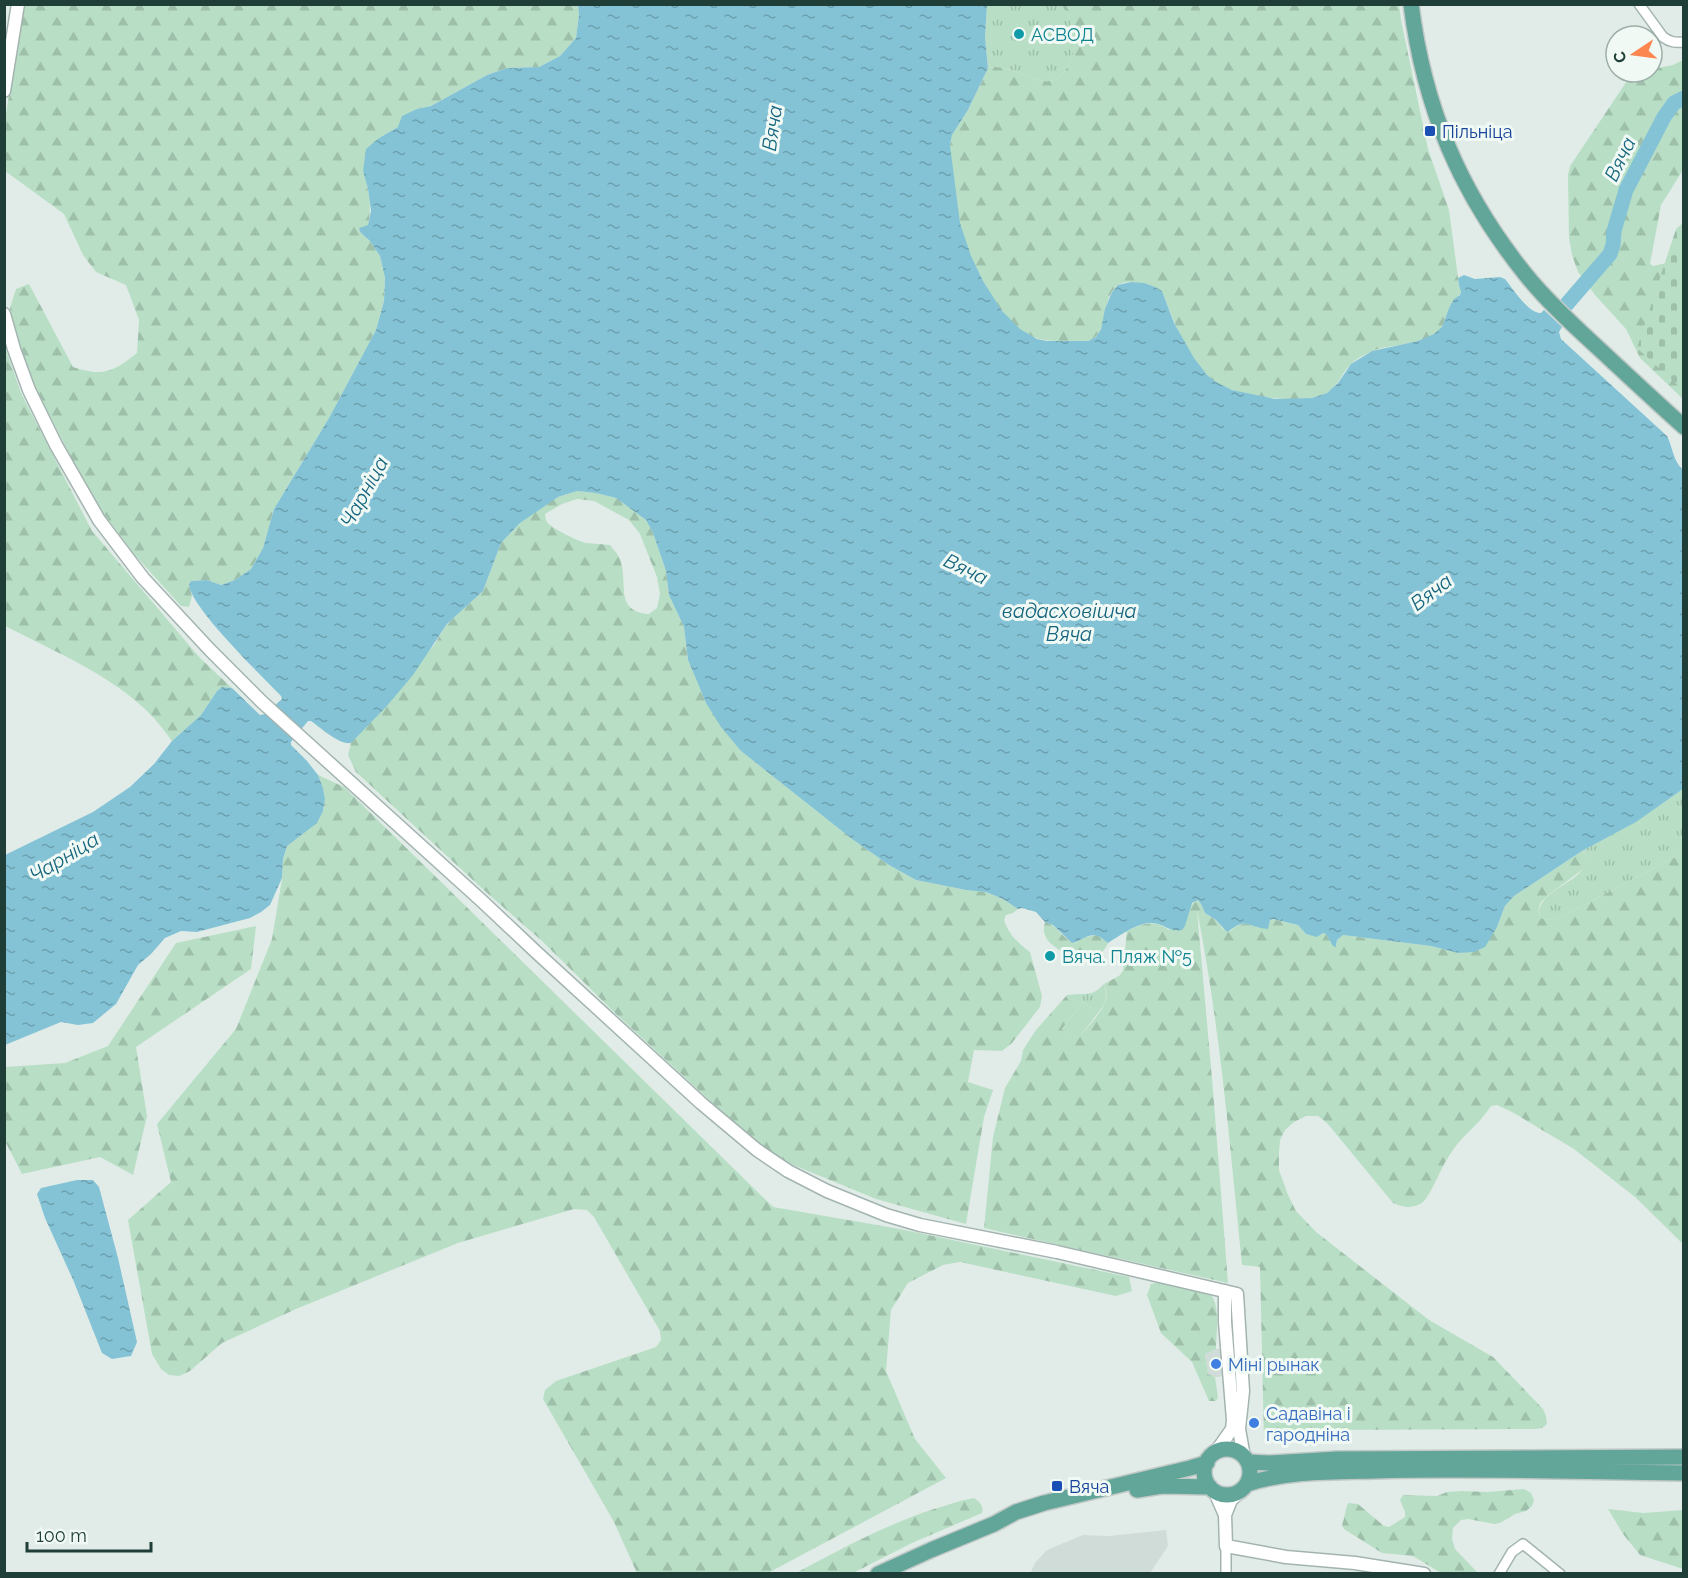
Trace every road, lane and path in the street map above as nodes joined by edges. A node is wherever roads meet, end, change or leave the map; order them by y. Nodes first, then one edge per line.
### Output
1 (18, 4) edge
2 (1411, 4) edge
3 (1639, 4) edge
4 (1683, 42) edge
5 (4, 91) edge
6 (4, 314) edge
7 (1683, 427) edge
8 (1231, 1293) junction
9 (1683, 1457) edge
10 (1211, 1458) junction
11 (1246, 1459) junction
12 (1683, 1473) edge
13 (1245, 1487) junction
14 (1212, 1489) junction
15 (1225, 1515) junction
16 (994, 1524) junction
17 (1226, 1546) junction
18 (878, 1574) edge
19 (1226, 1574) edge
20 (1424, 1574) edge
21 (1499, 1574) edge
22 (1560, 1574) edge

1 - 5 street
2 - 7 main road
3 - 4 street
6 - 8 street
8 - 10 street
8 - 11 street
9 - 11 main road
10 - 11 main road
10 - 14 main road
10 - 16 main road
11 - 13 main road
12 - 13 main road
13 - 14 main road
13 - 15 street
14 - 15 street
14 - 16 main road
15 - 17 street
16 - 18 main road
17 - 19 street
17 - 20 street
21 - 22 street

